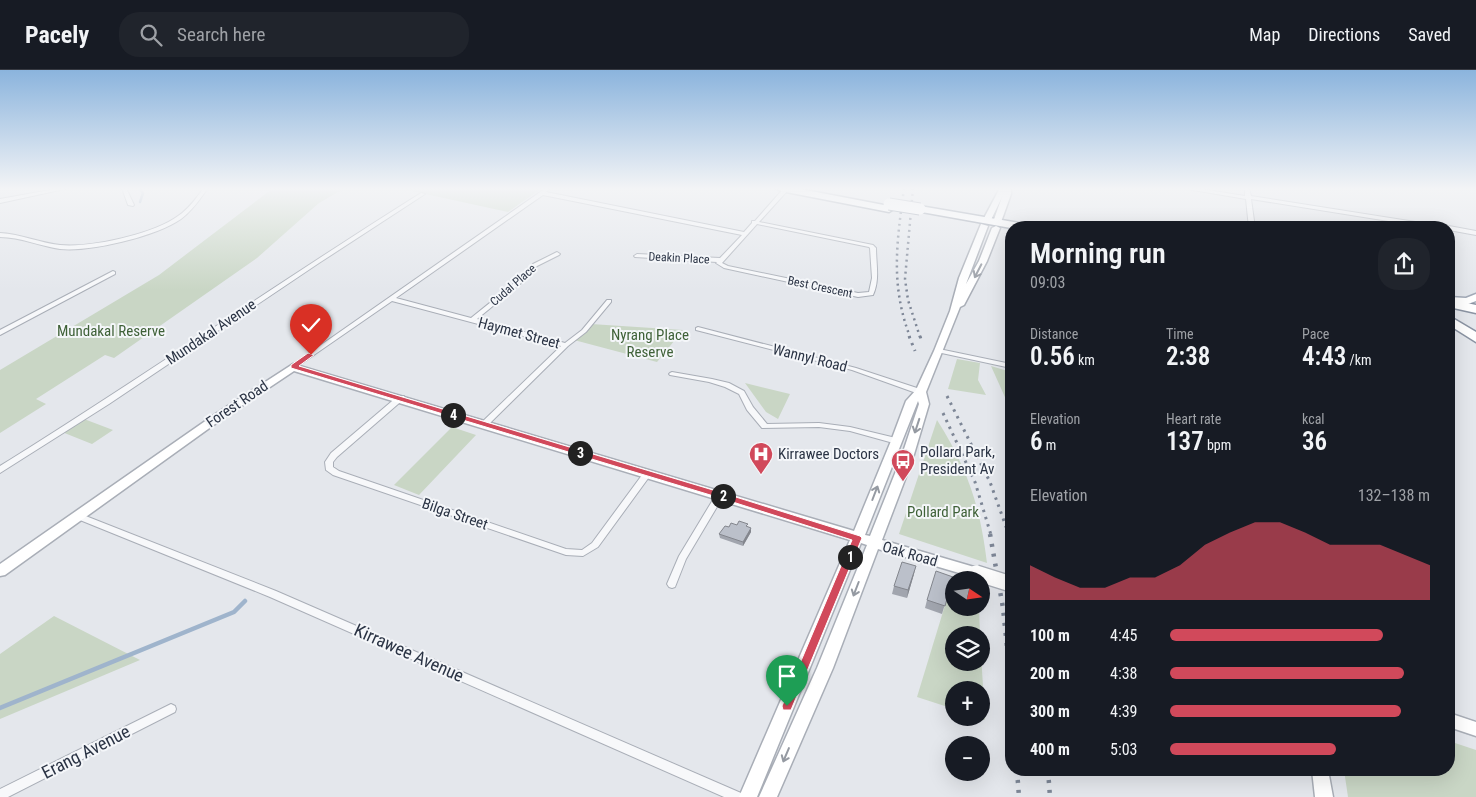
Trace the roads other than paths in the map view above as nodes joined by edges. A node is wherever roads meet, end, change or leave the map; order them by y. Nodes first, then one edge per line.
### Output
1 (173, 222) edge
2 (378, 222) edge
3 (502, 222) edge
4 (684, 222) edge
5 (754, 222) joint
6 (979, 222) edge
7 (991, 224) junction
8 (1005, 225) edge
9 (1005, 229) edge
10 (1455, 229) edge
11 (1476, 232) edge
12 (746, 234) junction
13 (0, 235) edge
14 (557, 254) dead end
15 (637, 256) dead end
16 (721, 262) junction
17 (113, 273) dead end
18 (1476, 298) edge
19 (392, 299) junction
20 (609, 301) dead end
21 (1455, 302) edge
22 (1455, 304) edge
23 (1476, 309) edge
24 (1455, 310) edge
25 (1476, 314) edge
26 (472, 320) junction
27 (1455, 324) edge
28 (698, 329) dead end
29 (0, 333) edge
30 (1476, 338) edge
31 (566, 345) junction
32 (939, 351) junction
33 (1005, 365) edge
34 (293, 367) junction
35 (672, 374) dead end
36 (921, 392) junction
37 (401, 398) junction
38 (484, 424) junction
39 (897, 441) junction
40 (0, 470) edge
41 (648, 473) junction
42 (720, 495) junction
43 (78, 516) junction
44 (857, 538) junction
45 (874, 544) junction
46 (0, 571) edge
47 (1005, 582) edge
48 (672, 584) dead end
49 (171, 709) dead end
50 (1455, 722) edge
51 (1476, 729) edge
52 (1321, 776) edge
53 (0, 795) edge
54 (737, 797) edge
55 (748, 797) edge
56 (768, 797) edge
57 (1324, 797) edge

1 - 13 street
2 - 40 street, Mundakal Avenue
3 - 19 street, Forest Road
4 - 12 street
5 - 12 street
5 - 16 street, Best Crescent
6 - 7 highway
7 - 8 highway
7 - 9 highway
7 - 32 street
10 - 11 street
12 - 16 street
14 - 26 street, Cudal Place
15 - 16 street, Deakin Place
17 - 29 street
18 - 21 main road
19 - 26 street, Haymet Street
19 - 34 street, Forest Road
20 - 31 street
22 - 23 highway
24 - 25 highway
26 - 31 street, Haymet Street
27 - 30 highway
28 - 36 street, Wannyl Road
31 - 38 street, Haymet Street
32 - 33 street
32 - 36 street
34 - 37 street, Oak Road
34 - 43 street, Forest Road
35 - 39 street
36 - 39 street
36 -> 45 street
37 - 38 street, Oak Road
37 - 41 street, Bilga Street
38 - 41 street, Oak Road
44 -> 39 street
41 - 42 street, Oak Road
42 - 44 street, Oak Road
42 - 48 street
43 - 46 street, Forest Road
43 - 54 street, Kirrawee Avenue
44 - 45 street, Oak Road
44 - 55 street
45 - 47 street, Oak Road, bridge
45 -> 56 street
49 - 53 street, Erang Avenue
50 - 51 street
52 - 57 street

